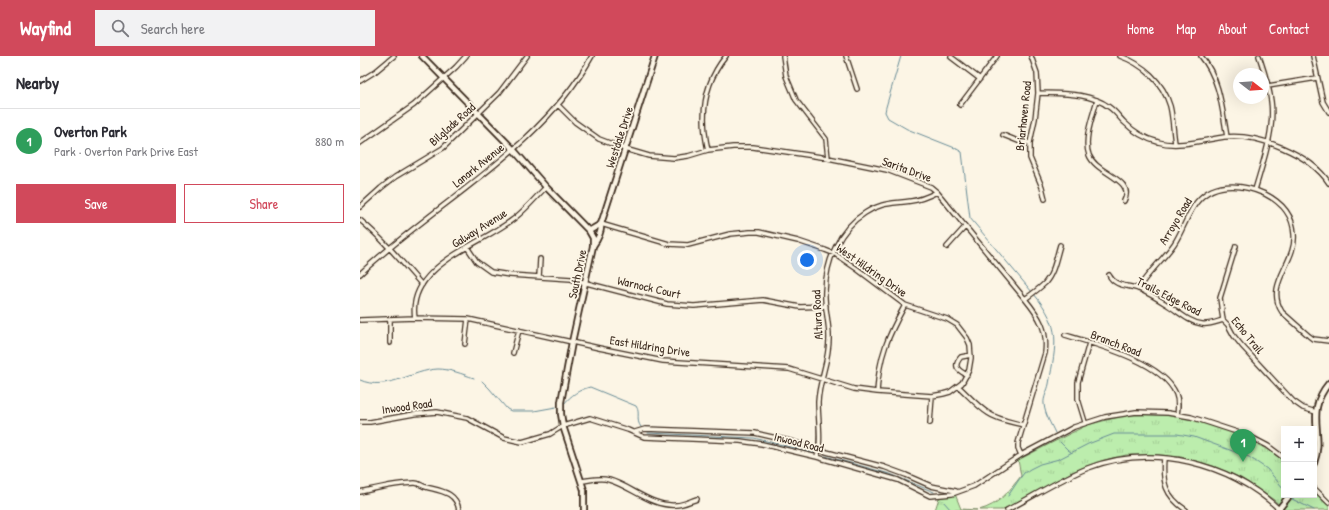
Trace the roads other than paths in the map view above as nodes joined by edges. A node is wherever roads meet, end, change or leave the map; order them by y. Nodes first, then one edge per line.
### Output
1 (394, 56) edge
2 (422, 56) edge
3 (466, 56) edge
4 (527, 56) edge
5 (592, 56) edge
6 (656, 56) edge
7 (726, 56) edge
8 (783, 56) edge
9 (846, 56) edge
10 (997, 56) edge
11 (1031, 56) edge
12 (1120, 56) edge
13 (1201, 56) edge
14 (1259, 56) edge
15 (1312, 56) edge
16 (951, 57) edge
17 (1263, 68) edge
18 (444, 78) junction
19 (1317, 78) junction
20 (980, 79) junction
21 (360, 81) edge
22 (1269, 86) edge
23 (857, 89) dead end
24 (1269, 91) edge
25 (1038, 93) junction
26 (1097, 100) junction
27 (558, 105) junction
28 (960, 105) dead end
29 (1329, 112) edge
30 (478, 114) junction
31 (1003, 135) dead end
32 (1227, 137) junction
33 (360, 143) edge
34 (1030, 143) junction
35 (1175, 143) junction
36 (1268, 143) junction
37 (513, 149) junction
38 (625, 149) junction
39 (708, 150) junction
40 (828, 158) junction
41 (1329, 183) edge
42 (546, 187) junction
43 (1255, 190) junction
44 (937, 192) junction
45 (1045, 199) dead end
46 (1124, 201) dead end
47 (360, 208) edge
48 (360, 220) edge
49 (601, 224) junction
50 (965, 227) junction
51 (590, 231) junction
52 (1060, 245) dead end
53 (593, 246) junction
54 (1236, 246) dead end
55 (390, 248) junction
56 (467, 248) junction
57 (947, 248) dead end
58 (833, 254) junction
59 (540, 260) dead end
60 (360, 274) edge
61 (1109, 275) dead end
62 (539, 277) junction
63 (585, 282) junction
64 (422, 285) junction
65 (1138, 289) junction
66 (1027, 297) junction
67 (905, 305) junction
68 (826, 306) junction
69 (415, 318) junction
70 (468, 319) junction
71 (360, 320) edge
72 (390, 320) junction
73 (1223, 320) junction
74 (519, 330) junction
75 (1065, 335) dead end
76 (1329, 341) edge
77 (572, 342) junction
78 (1089, 342) junction
79 (390, 343) dead end
80 (465, 344) dead end
81 (513, 353) dead end
82 (971, 355) junction
83 (967, 374) junction
84 (822, 379) junction
85 (1329, 383) edge
86 (958, 386) junction
87 (877, 392) junction
88 (932, 396) junction
89 (1316, 412) junction
90 (1177, 415) junction
91 (360, 422) edge
92 (1086, 422) junction
93 (930, 423) dead end
94 (1023, 425) junction
95 (563, 426) junction
96 (645, 429) junction
97 (635, 432) junction
98 (644, 438) junction
99 (819, 450) junction
100 (1021, 455) junction
101 (1281, 456) edge
102 (817, 457) junction
103 (1164, 458) junction
104 (1314, 462) edge
105 (582, 481) junction
106 (941, 488) junction
107 (957, 491) junction
108 (1317, 491) edge
109 (360, 492) edge
110 (942, 496) junction
111 (1287, 498) edge
112 (697, 499) dead end
113 (1329, 503) edge
114 (459, 510) edge
115 (584, 510) edge
116 (1007, 510) edge
117 (1186, 510) edge
118 (1279, 510) edge

1 - 21 street
2 - 18 street
3 - 18 street
4 - 30 street, Bilglade Road
5 - 27 street, Lanark Avenue
6 - 38 street, Westdale Drive
7 - 39 street
8 - 40 street
9 - 23 street
10 - 20 street
11 - 25 street, Briarhaven Road
12 - 35 street
13 - 32 street
14 - 17 street
15 - 19 street
16 - 20 street
18 - 30 street
18 - 33 street
19 - 22 street
19 - 29 street
20 - 28 street
24 - 36 street
25 - 26 street
25 - 34 street, Briarhaven Road
26 - 35 street
26 - 46 street
27 - 37 street, Lanark Avenue
27 - 38 street, Sarita Drive
30 - 37 street
30 - 47 street, Bilglade Road
31 - 34 street
32 - 35 street
32 - 36 street
34 - 45 street, Briarhaven Road
36 - 41 street
36 - 43 street
37 - 42 street
37 - 55 street, Lanark Avenue
38 - 39 street, Sarita Drive
38 - 49 street, Westdale Drive
39 - 40 street, Sarita Drive
40 - 44 street, Sarita Drive
42 - 51 street
42 - 56 street, Galway Avenue
43 - 65 street, Arroyo Road
43 - 76 street, Arroyo Road
44 - 50 street, Sarita Drive
44 - 58 street, Altura Road
48 - 55 street
49 - 51 street
49 - 53 street, Westdale Drive
49 - 58 street, West Hildring Drive
50 - 57 street
50 - 66 street, Sarita Drive
51 - 53 street, South Drive
52 - 66 street
53 - 63 street, South Drive
54 - 73 street, Echo Trail
55 - 60 street, Lanark Avenue
55 - 64 street
56 - 62 street, Warnock Court
56 - 64 street, Galway Avenue
58 - 67 street, West Hildring Drive
58 - 68 street, Altura Road
59 - 62 street
61 - 65 street, Trails Edge Road
62 - 63 street, Warnock Court
63 - 68 street, Warnock Court
63 - 77 street, South Drive
64 - 69 street
65 - 73 street, Trails Edge Road
66 - 94 street, Sarita Drive
67 - 82 street, West Hildring Drive
67 - 87 street
68 - 84 street, Altura Road
69 - 70 street, East Hildring Drive
69 - 72 street, East Hildring Drive
70 - 74 street, East Hildring Drive
70 - 80 street
71 - 72 street, East Hildring Drive
72 - 79 street
73 - 89 street, Echo Trail
74 - 77 street, East Hildring Drive
74 - 81 street
75 - 78 street, Branch Road
77 - 84 street, East Hildring Drive
77 - 95 street, South Drive
78 - 90 street, Branch Road
78 - 92 street
82 - 83 street, West Hildring Drive
82 - 83 street
83 - 86 street, West Hildring Drive
84 - 87 street, East Hildring Drive
84 - 99 street, Altura Road
85 - 89 street
86 - 88 street, East Hildring Drive
86 - 94 street
87 - 88 street, East Hildring Drive
88 - 93 street
89 - 104 street
90 - 92 street, Inwood Road
90 - 101 street, Inwood Road
91 - 95 street, Inwood Road
92 - 100 street, Inwood Road
94 - 100 street, Sarita Drive
95 - 97 street, Inwood Road
95 - 105 street, South Drive
96 - 97 street, Inwood Road
96 - 98 street
96 - 99 street, Inwood Road
97 - 98 street, Inwood Road
98 - 102 street, Inwood Road
99 - 102 street, Altura Road
99 - 106 street, Inwood Road
100 - 107 street, Inwood Road
102 - 110 street, Inwood Road
103 - 116 street
103 - 117 street
103 - 118 street
105 - 112 street
105 - 115 street, South Drive
106 - 107 street, Inwood Road
106 - 110 street
107 - 110 street, Inwood Road
108 - 113 street
109 - 114 street
111 - 118 street

